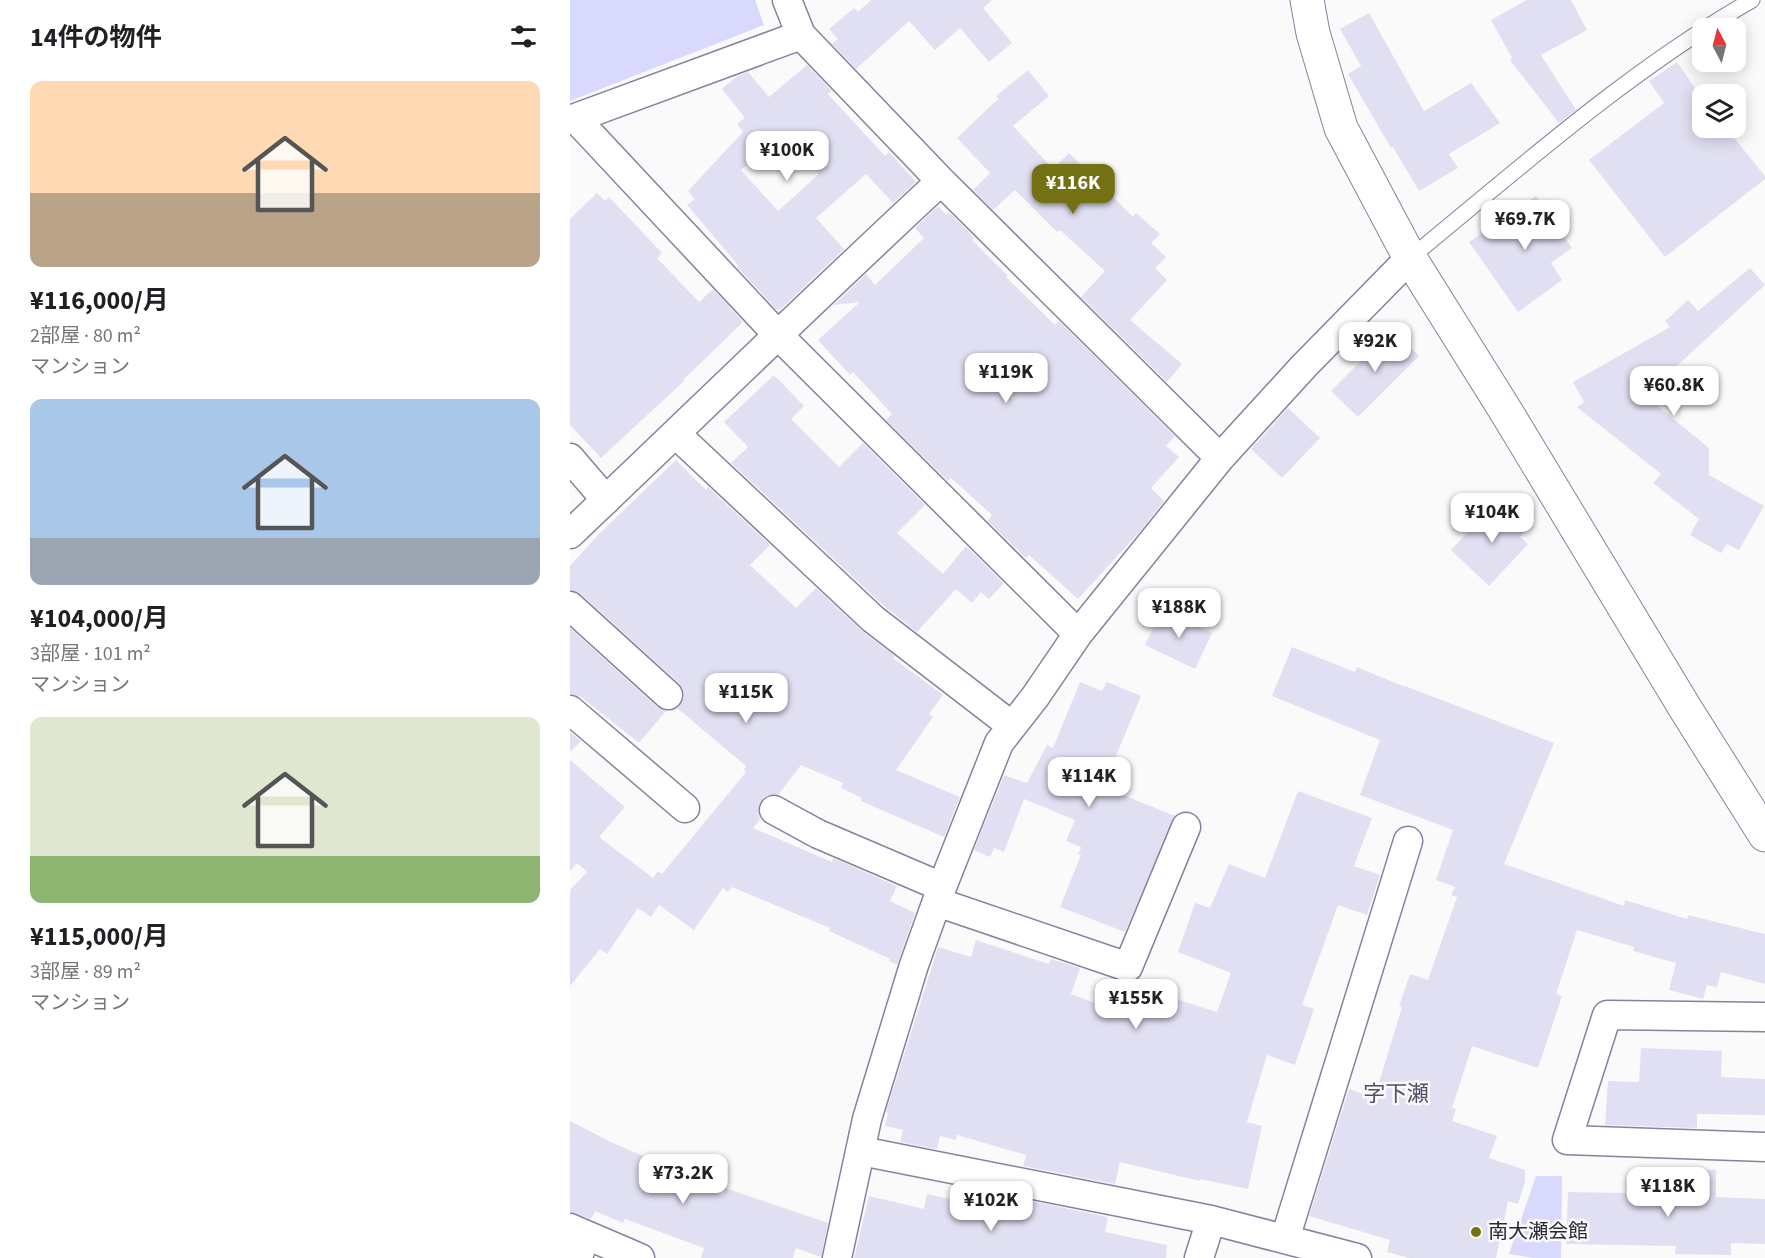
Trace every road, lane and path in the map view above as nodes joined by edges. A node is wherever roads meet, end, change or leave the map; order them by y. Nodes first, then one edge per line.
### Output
1 (788, 0) edge
2 (1307, 0) edge
3 (1752, 0) edge
4 (801, 35) junction
5 (573, 119) edge
6 (941, 181) junction
7 (1410, 258) junction
8 (777, 334) junction
9 (676, 434) junction
10 (570, 458) edge
11 (1220, 458) junction
12 (606, 500) junction
13 (570, 534) edge
14 (570, 606) edge
15 (1078, 634) junction
16 (668, 695) dead end
17 (570, 711) edge
18 (1012, 726) junction
19 (685, 808) dead end
20 (774, 810) dead end
21 (1186, 826) dead end
22 (1765, 835) edge
23 (1408, 841) dead end
24 (939, 894) junction
25 (1765, 1017) edge
26 (1765, 1147) edge
27 (861, 1151) junction
28 (1211, 1220) junction
29 (1285, 1239) junction
30 (578, 1241) edge
31 (640, 1258) edge
32 (837, 1258) edge
33 (1199, 1258) edge
34 (1357, 1258) edge

1 - 4 street
2 - 7 street
3 - 7 lane
4 - 5 street
4 - 6 street
5 - 8 street
6 - 8 street
6 - 11 street
7 - 11 street
7 - 22 street
8 - 9 street
8 - 15 street
9 - 12 street
9 - 18 street
10 - 12 street
11 - 15 street
12 - 13 street
14 - 16 street
15 - 18 street
17 - 19 street
18 - 24 street
20 - 24 street
21 - 24 street
23 - 29 street
24 - 27 street
25 - 26 street
27 - 28 street
27 - 32 street
28 - 29 street
28 - 33 street
29 - 34 street
30 - 31 street

